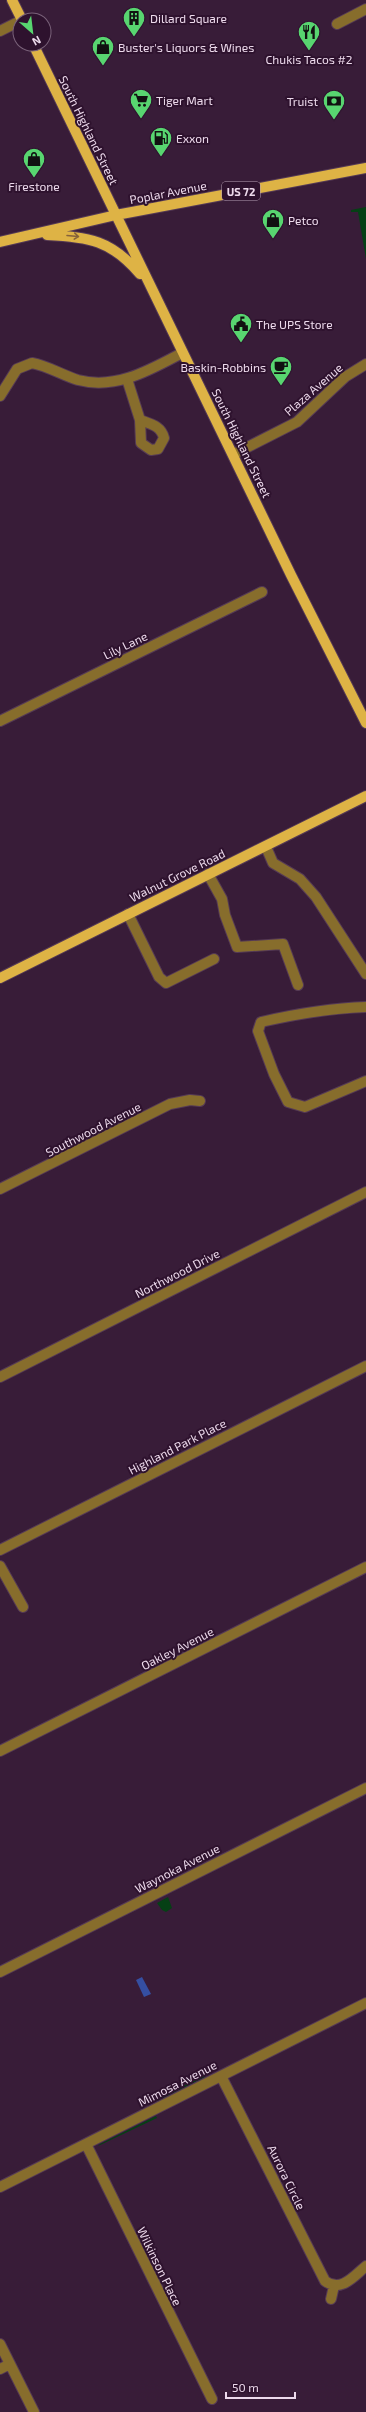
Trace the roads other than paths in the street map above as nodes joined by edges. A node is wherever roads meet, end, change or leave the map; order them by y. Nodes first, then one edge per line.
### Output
1 (12, 0) edge
2 (366, 9) edge
3 (17, 12) edge
4 (337, 24) dead end
5 (12, 25) edge
6 (0, 31) edge
7 (37, 52) edge
8 (366, 168) edge
9 (116, 215) junction
10 (35, 234) junction
11 (0, 242) edge
12 (151, 288) junction
13 (182, 353) junction
14 (366, 364) edge
15 (127, 379) junction
16 (3, 382) edge
17 (0, 396) edge
18 (140, 420) dead end
19 (234, 454) junction
20 (262, 592) dead end
21 (0, 721) edge
22 (366, 723) edge
23 (366, 796) edge
24 (266, 847) junction
25 (208, 874) junction
26 (128, 914) junction
27 (214, 959) dead end
28 (366, 974) edge
29 (0, 978) edge
30 (298, 985) dead end
31 (366, 1007) edge
32 (366, 1081) edge
33 (200, 1101) dead end
34 (0, 1189) edge
35 (366, 1192) edge
36 (366, 1366) edge
37 (0, 1377) edge
38 (0, 1550) edge
39 (0, 1566) edge
40 (366, 1567) edge
41 (22, 1607) dead end
42 (0, 1751) edge
43 (366, 1788) edge
44 (0, 1972) edge
45 (366, 2003) edge
46 (221, 2076) junction
47 (86, 2144) junction
48 (0, 2187) edge
49 (366, 2266) edge
50 (334, 2286) junction
51 (331, 2299) dead end
52 (0, 2344) edge
53 (10, 2364) junction
54 (0, 2369) edge
55 (212, 2399) dead end
56 (34, 2412) edge

1 - 3 main road
2 - 4 street
5 - 6 street
7 - 9 main road, South Highland Street
8 - 9 main road, Poplar Avenue / US 72
9 - 10 main road, Poplar Avenue / US 72
9 - 12 main road, South Highland Street
10 - 11 main road, Poplar Avenue / US 72
10 -> 12 main road
12 - 13 main road, South Highland Street
13 - 15 street
13 - 19 main road, South Highland Street
14 - 19 street, Plaza Avenue
15 - 16 street
15 - 18 street
16 - 17 street
19 - 22 main road, South Highland Street
20 - 21 street, Lily Lane
23 - 24 main road, Walnut Grove Road
24 - 25 main road, Walnut Grove Road
24 - 28 street
25 - 26 main road, Walnut Grove Road
25 - 30 street
26 - 27 street
26 - 29 main road, Walnut Grove Road
31 - 32 street
33 - 34 street, Southwood Avenue
35 - 37 street, Northwood Drive
36 - 38 street, Highland Park Place
39 - 41 street
40 - 42 street, Oakley Avenue
43 - 44 street, Waynoka Avenue
45 - 46 street, Mimosa Avenue
46 - 47 street, Mimosa Avenue
46 - 50 street, Aurora Circle
47 - 48 street, Mimosa Avenue
47 - 55 street, Wilkinson Place
49 - 50 street
50 - 51 street
52 - 53 street
53 - 54 street
53 - 56 street

